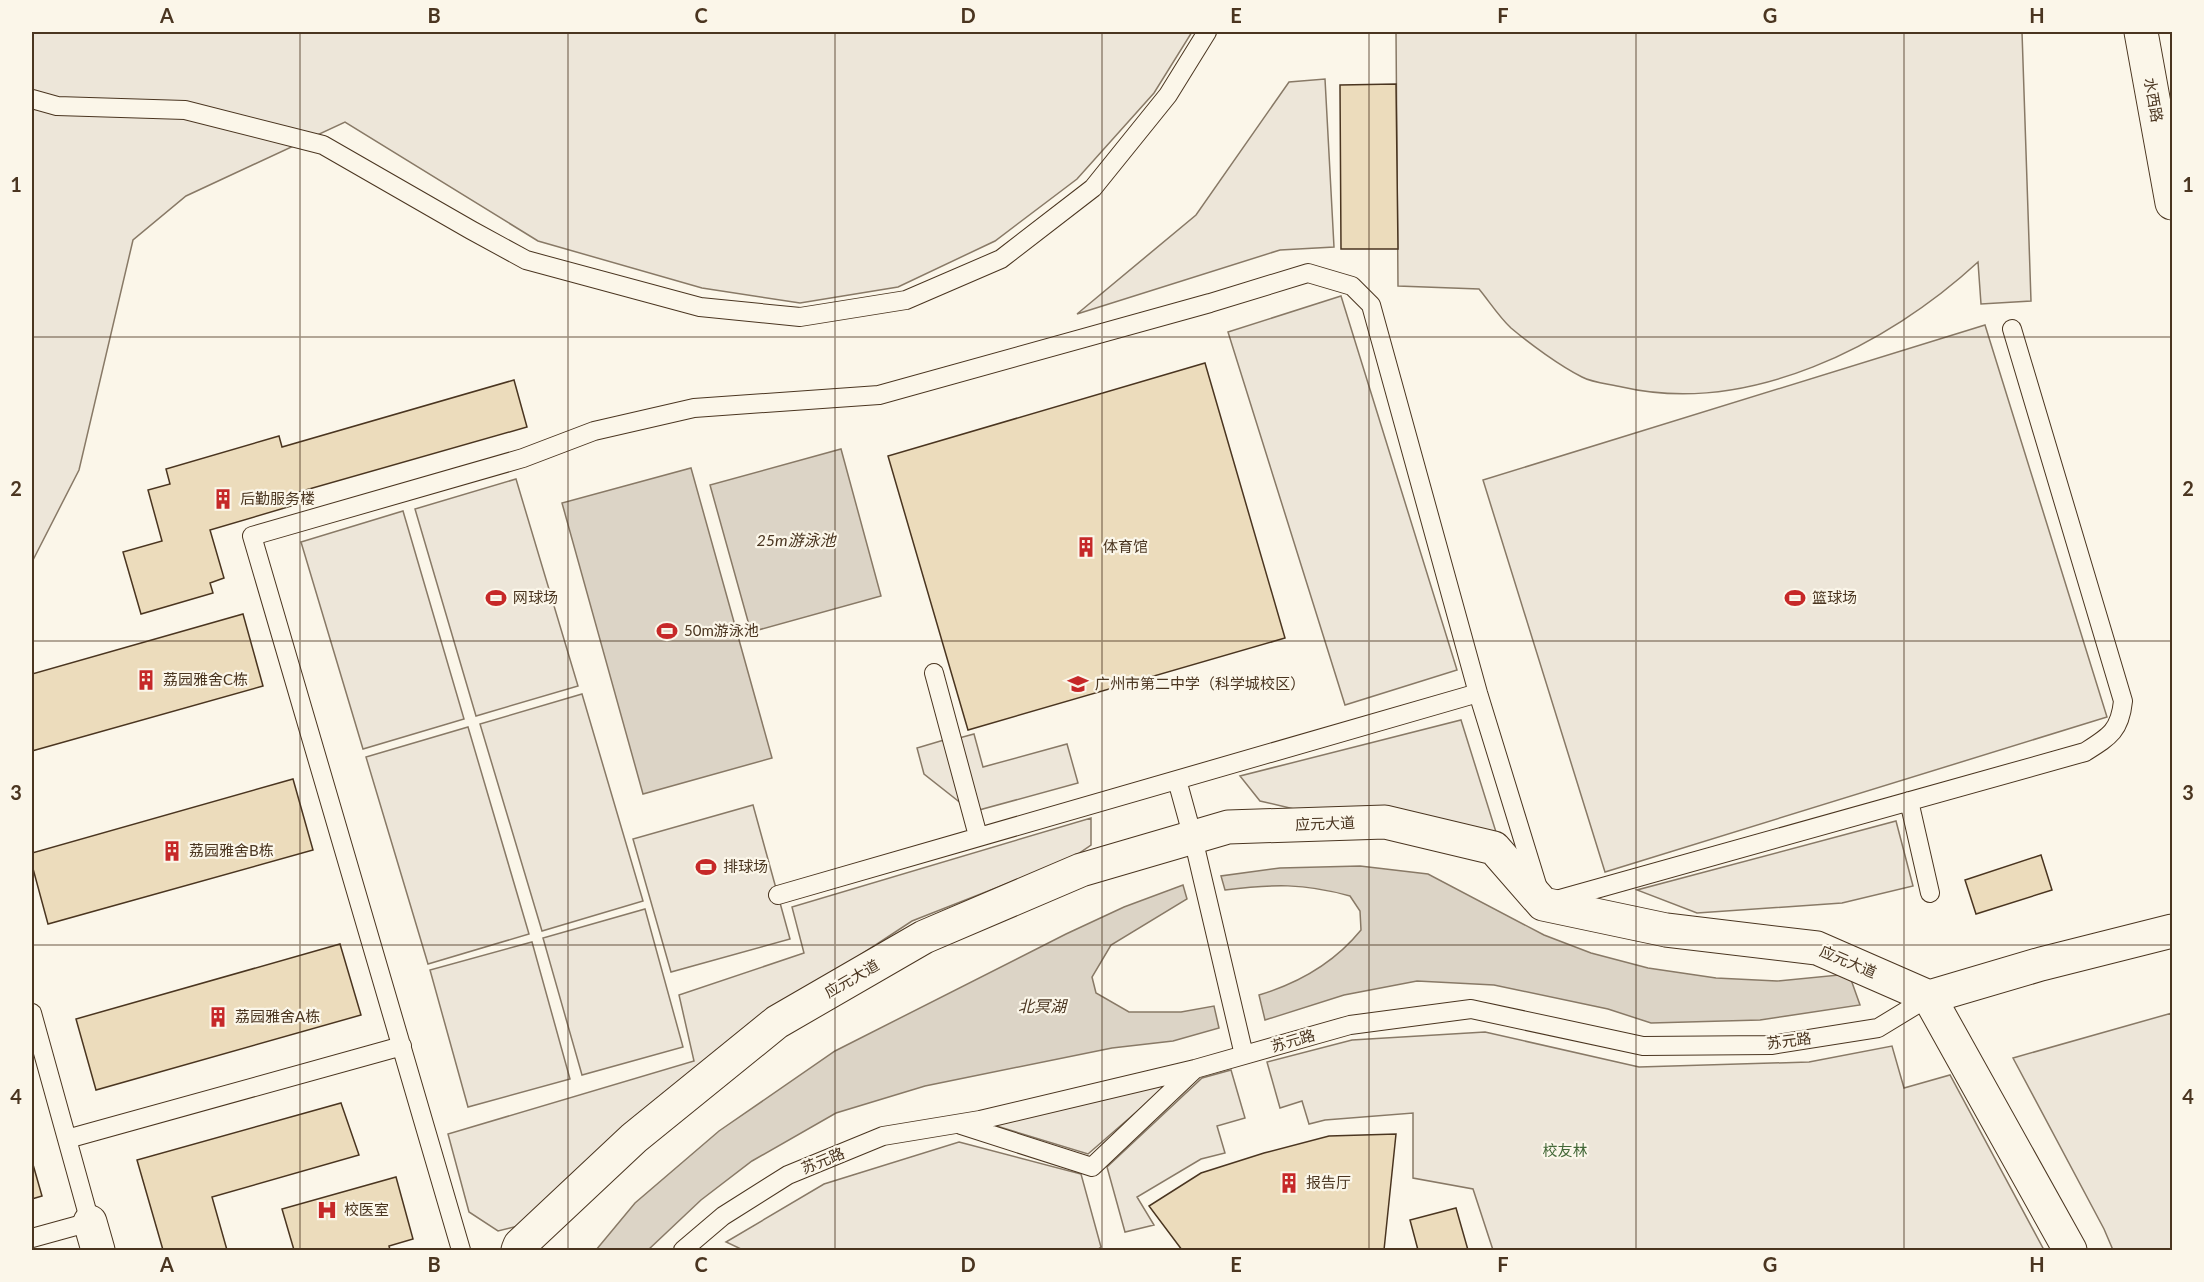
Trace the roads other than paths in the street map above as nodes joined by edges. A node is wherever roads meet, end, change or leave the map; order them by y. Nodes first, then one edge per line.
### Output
1 (1207, 32) edge
2 (2141, 32) edge
3 (32, 99) edge
4 (2163, 104) edge
5 (2172, 203) edge
6 (2012, 329) dead end
7 (934, 673) dead end
8 (1478, 693) junction
9 (1177, 780) junction
10 (1909, 801) junction
11 (978, 836) junction
12 (1193, 838) junction
13 (1930, 892) dead end
14 (778, 895) dead end
15 (1543, 904) junction
16 (2172, 931) edge
17 (1929, 997) junction
18 (32, 1013) edge
19 (402, 1046) junction
20 (1244, 1055) junction
21 (1195, 1069) junction
22 (956, 1124) junction
23 (67, 1139) junction
24 (94, 1236) edge
25 (32, 1238) edge
26 (461, 1251) edge
27 (518, 1251) edge
28 (683, 1251) edge
29 (2070, 1251) edge

1 - 3 lane
2 - 4 street, 水西路
4 - 5 street, 水西路
6 - 10 lane
7 - 11 lane
8 - 9 lane
8 - 15 lane
8 - 19 lane
9 - 11 lane
9 - 12 lane
10 - 13 lane
10 - 15 lane
11 - 14 lane
12 - 15 street, 应元大道
12 - 20 lane
12 - 27 street, 应元大道
15 - 17 street, 应元大道
16 - 17 street
17 - 20 lane, 苏元路
17 - 29 street
18 - 23 lane
19 - 23 lane
19 - 26 lane
20 - 21 lane, 苏元路
21 - 22 lane, 苏元路
21 - 22 lane
22 - 28 lane, 苏元路
23 - 24 lane
24 - 25 lane

